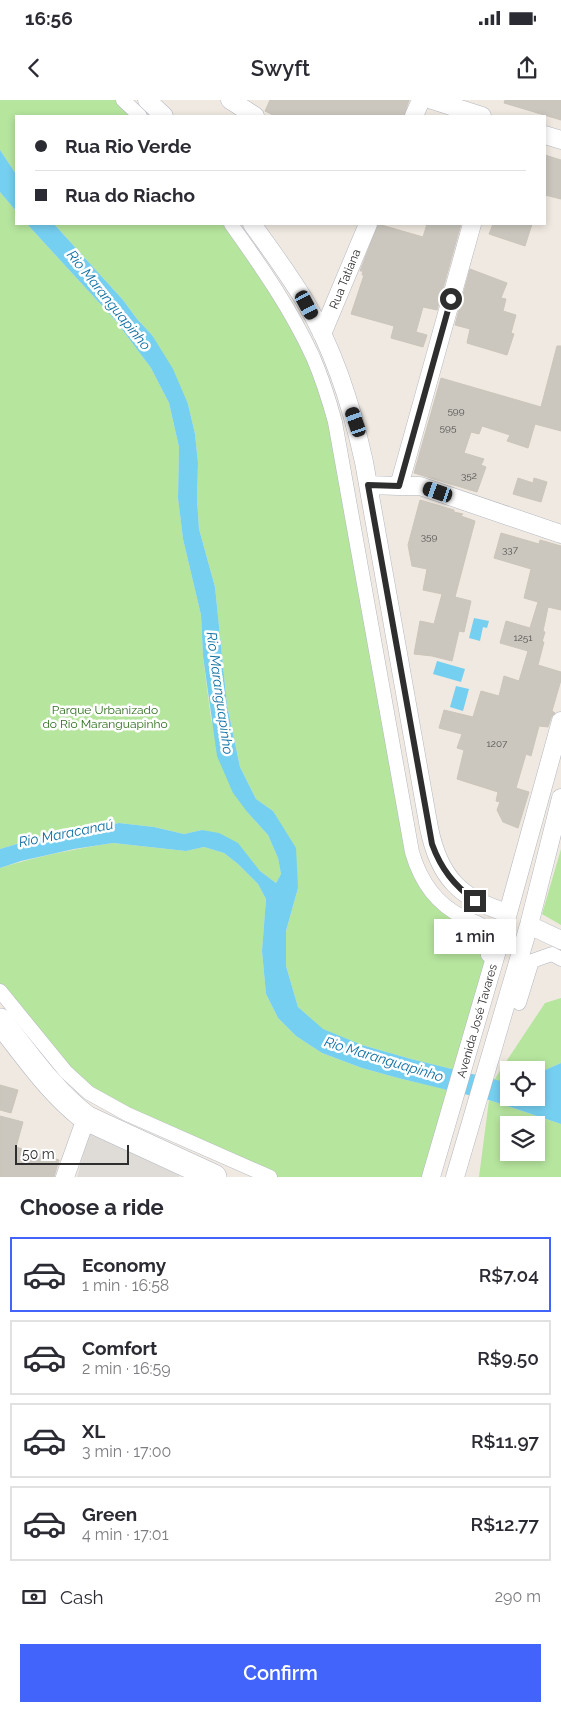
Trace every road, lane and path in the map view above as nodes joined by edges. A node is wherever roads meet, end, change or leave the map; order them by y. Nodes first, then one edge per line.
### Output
1 (123, 100) edge
2 (147, 100) edge
3 (230, 100) edge
4 (421, 100) edge
5 (432, 100) edge
6 (139, 115) edge
7 (163, 115) edge
8 (253, 115) edge
9 (414, 115) edge
10 (479, 115) edge
11 (546, 135) edge
12 (561, 140) edge
13 (232, 225) edge
14 (253, 225) edge
15 (368, 225) edge
16 (472, 225) edge
17 (322, 334) junction
18 (368, 485) junction
19 (399, 486) junction
20 (561, 534) edge
21 (561, 721) edge
22 (555, 759) edge
23 (561, 798) edge
24 (508, 913) junction
25 (529, 924) junction
26 (561, 940) edge
27 (561, 959) edge
28 (0, 991) edge
29 (519, 1003) dead end
30 (0, 1021) edge
31 (471, 1029) junction
32 (86, 1118) junction
33 (442, 1130) junction
34 (187, 1172) edge
35 (65, 1177) edge
36 (214, 1177) edge
37 (270, 1177) edge
38 (425, 1177) edge
39 (431, 1177) edge
40 (455, 1177) edge

1 - 6 street
2 - 7 street
3 - 8 street
4 - 9 street
5 - 10 street
11 - 12 street
13 - 31 street
14 - 17 street
15 - 17 street, Rua Tatiana
16 - 19 street
17 - 18 street
18 - 19 street
18 - 24 street
19 - 20 street
21 - 22 street, Avenida José Tavares
22 - 24 street, Avenida José Tavares
23 - 25 street, Avenida José Tavares
24 - 31 street, Avenida José Tavares
25 - 26 street
25 - 40 street, Avenida José Tavares
27 - 29 street
28 - 37 street
30 - 32 main road
31 - 33 street, Avenida José Tavares
32 - 34 main road
32 - 35 street
33 - 38 street
33 - 39 street, Avenida José Tavares
34 - 36 main road

